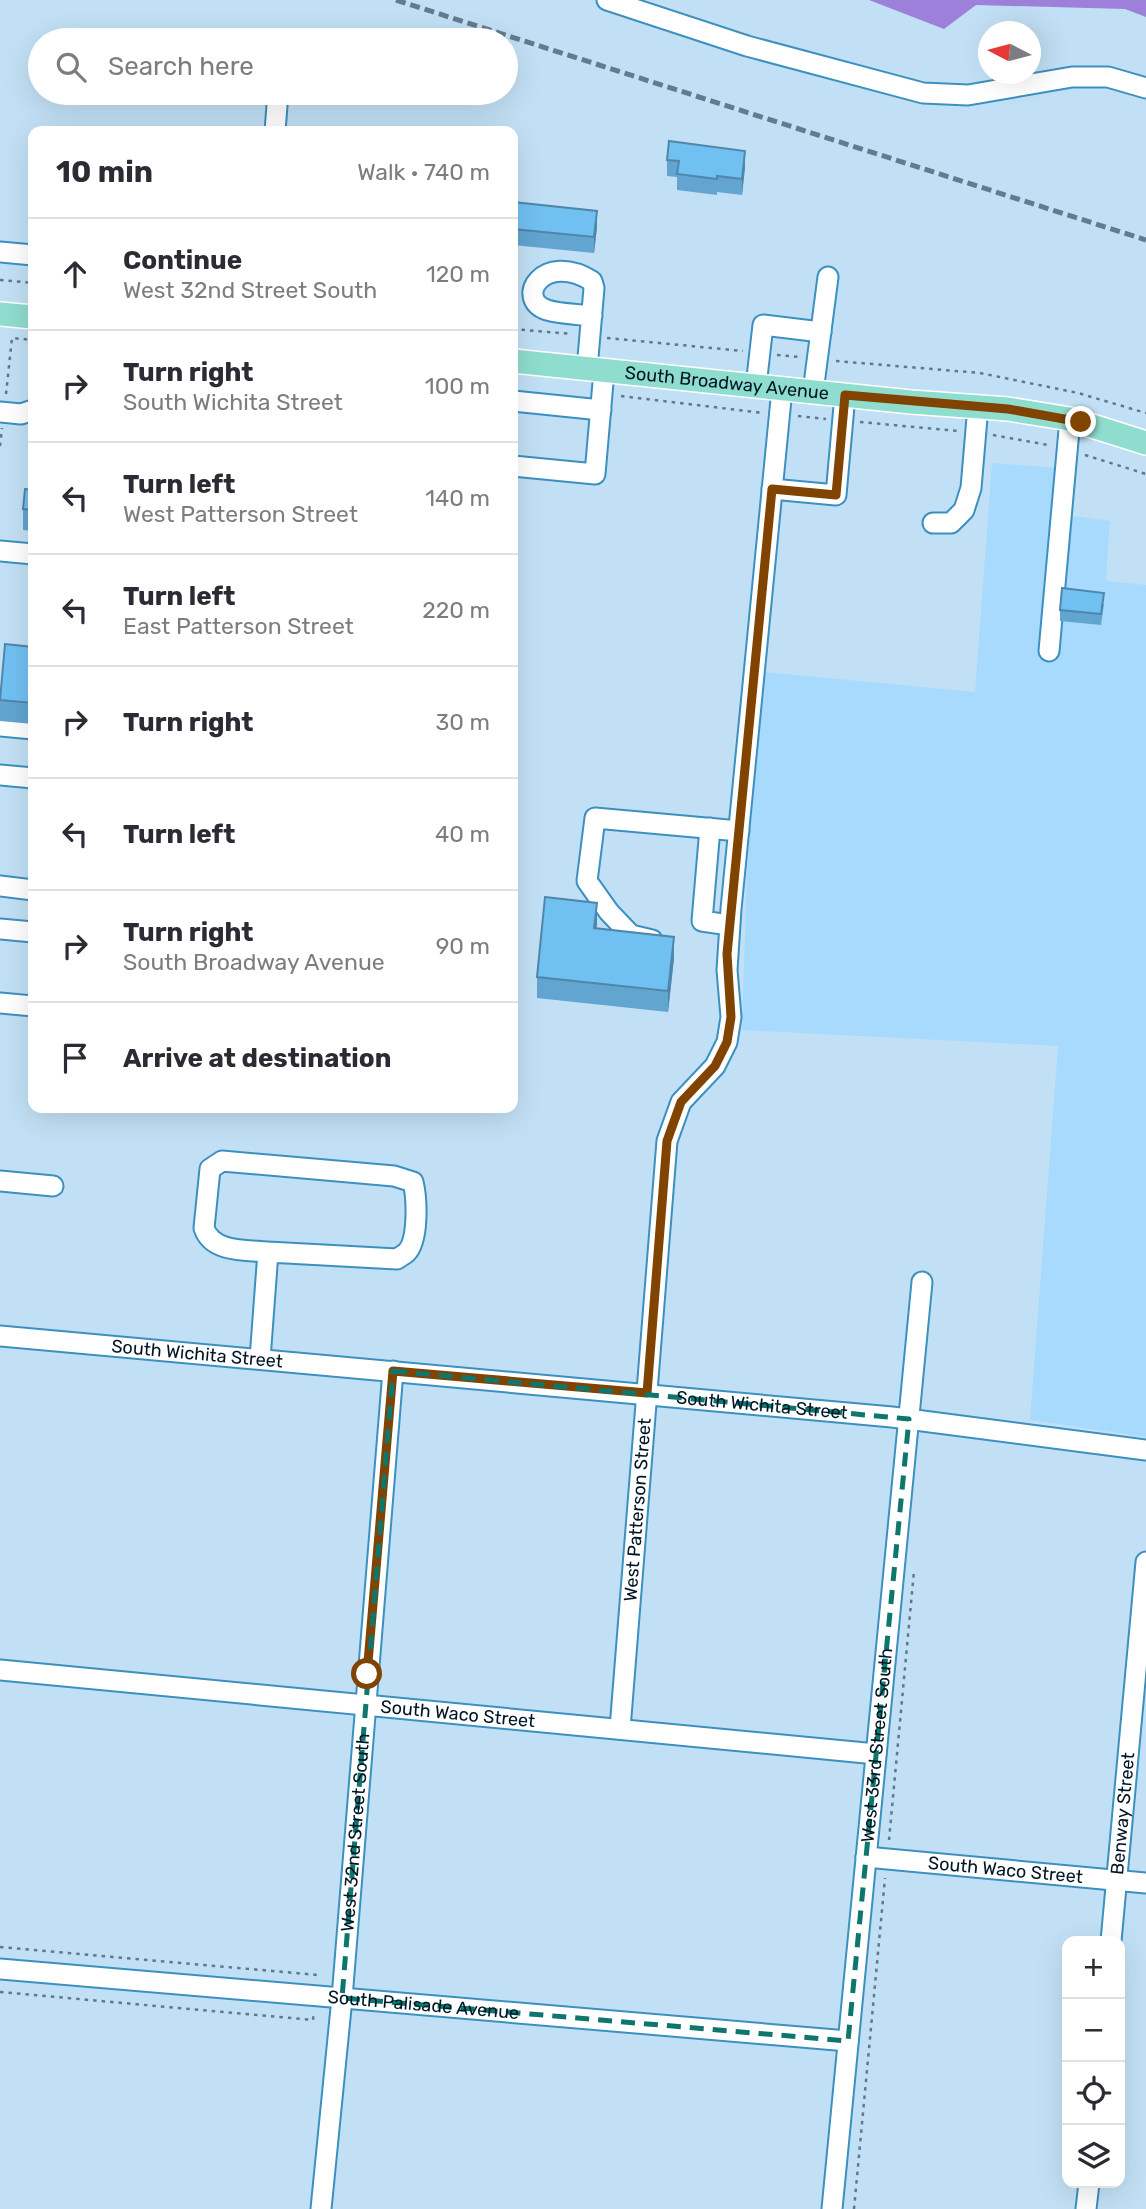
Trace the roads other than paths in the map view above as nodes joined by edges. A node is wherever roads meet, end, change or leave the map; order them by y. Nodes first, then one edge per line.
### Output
1 (607, 0) edge
2 (1146, 88) edge
3 (277, 105) edge
4 (275, 126) edge
5 (0, 251) edge
6 (28, 254) edge
7 (828, 277) dead end
8 (0, 314) edge
9 (592, 316) dead end
10 (28, 317) edge
11 (821, 332) junction
12 (518, 362) edge
13 (596, 370) junction
14 (756, 386) junction
15 (782, 389) junction
16 (813, 392) junction
17 (845, 395) junction
18 (518, 402) edge
19 (978, 406) junction
20 (601, 410) junction
21 (2, 412) edge
22 (28, 412) edge
23 (1070, 419) junction
24 (1146, 443) edge
25 (518, 466) edge
26 (772, 489) junction
27 (933, 523) dead end
28 (0, 551) edge
29 (28, 554) edge
30 (1049, 651) dead end
31 (0, 726) edge
32 (28, 729) edge
33 (0, 775) edge
34 (28, 778) edge
35 (710, 828) junction
36 (739, 831) junction
37 (0, 886) edge
38 (28, 889) edge
39 (729, 925) junction
40 (0, 929) edge
41 (28, 932) edge
42 (652, 940) edge
43 (0, 1003) edge
44 (28, 1006) edge
45 (0, 1181) edge
46 (52, 1186) dead end
47 (268, 1252) junction
48 (922, 1282) dead end
49 (0, 1336) edge
50 (260, 1359) junction
51 (393, 1371) junction
52 (647, 1393) junction
53 (909, 1419) junction
54 (1146, 1450) edge
55 (1146, 1562) edge
56 (0, 1670) edge
57 (364, 1705) junction
58 (620, 1729) junction
59 (876, 1754) junction
60 (866, 1857) junction
61 (1117, 1880) junction
62 (1146, 1882) edge
63 (1111, 1936) edge
64 (0, 1969) edge
65 (342, 1998) junction
66 (848, 2041) junction
67 (1088, 2188) edge
68 (321, 2209) edge
69 (832, 2209) edge
70 (1086, 2209) edge

1 - 2 street
3 - 4 street
5 - 6 street
7 - 11 street
8 - 10 main road
9 - 13 street
11 - 14 street
11 - 16 street
12 - 13 main road, South Broadway Avenue
13 - 14 main road, South Broadway Avenue
13 - 20 street
14 - 15 main road, South Broadway Avenue
15 - 16 main road, South Broadway Avenue
15 - 26 street
16 - 17 main road, South Broadway Avenue
17 - 19 main road, South Broadway Avenue
17 - 26 street
18 - 20 street
19 - 23 main road, South Broadway Avenue
19 - 27 street
20 - 25 street
21 - 22 street
23 - 24 main road, South Broadway Avenue
23 - 30 street
26 - 36 street
28 - 29 street
31 - 32 street
33 - 34 street
35 - 36 street
35 - 39 street
35 - 42 street
36 - 39 street
37 - 38 street
39 - 52 street, West Patterson Street
40 - 41 street
43 - 44 street
45 - 46 street
47 - 47 street
47 - 50 street
48 - 53 street, West 33rd Street South
49 - 50 street, South Wichita Street
50 - 51 street, South Wichita Street
51 - 52 street, South Wichita Street
51 - 57 street, West 32nd Street South
52 - 53 street, South Wichita Street
52 - 58 street, West Patterson Street
53 - 54 street, South Wichita Street
53 - 59 street, West 33rd Street South
55 - 61 street, Benway Street
56 - 57 street, South Waco Street
57 - 58 street, South Waco Street
57 - 65 street, West 32nd Street South
58 - 59 street, South Waco Street
59 - 60 street, West 33rd Street South
60 - 61 street, South Waco Street
60 - 66 street, West 33rd Street South
61 - 62 street, South Waco Street
61 - 63 street, Benway Street
64 - 65 street, South Palisade Avenue
65 - 66 street, South Palisade Avenue
65 - 68 street, West 32nd Street South
66 - 69 street, West 33rd Street South
67 - 70 street

